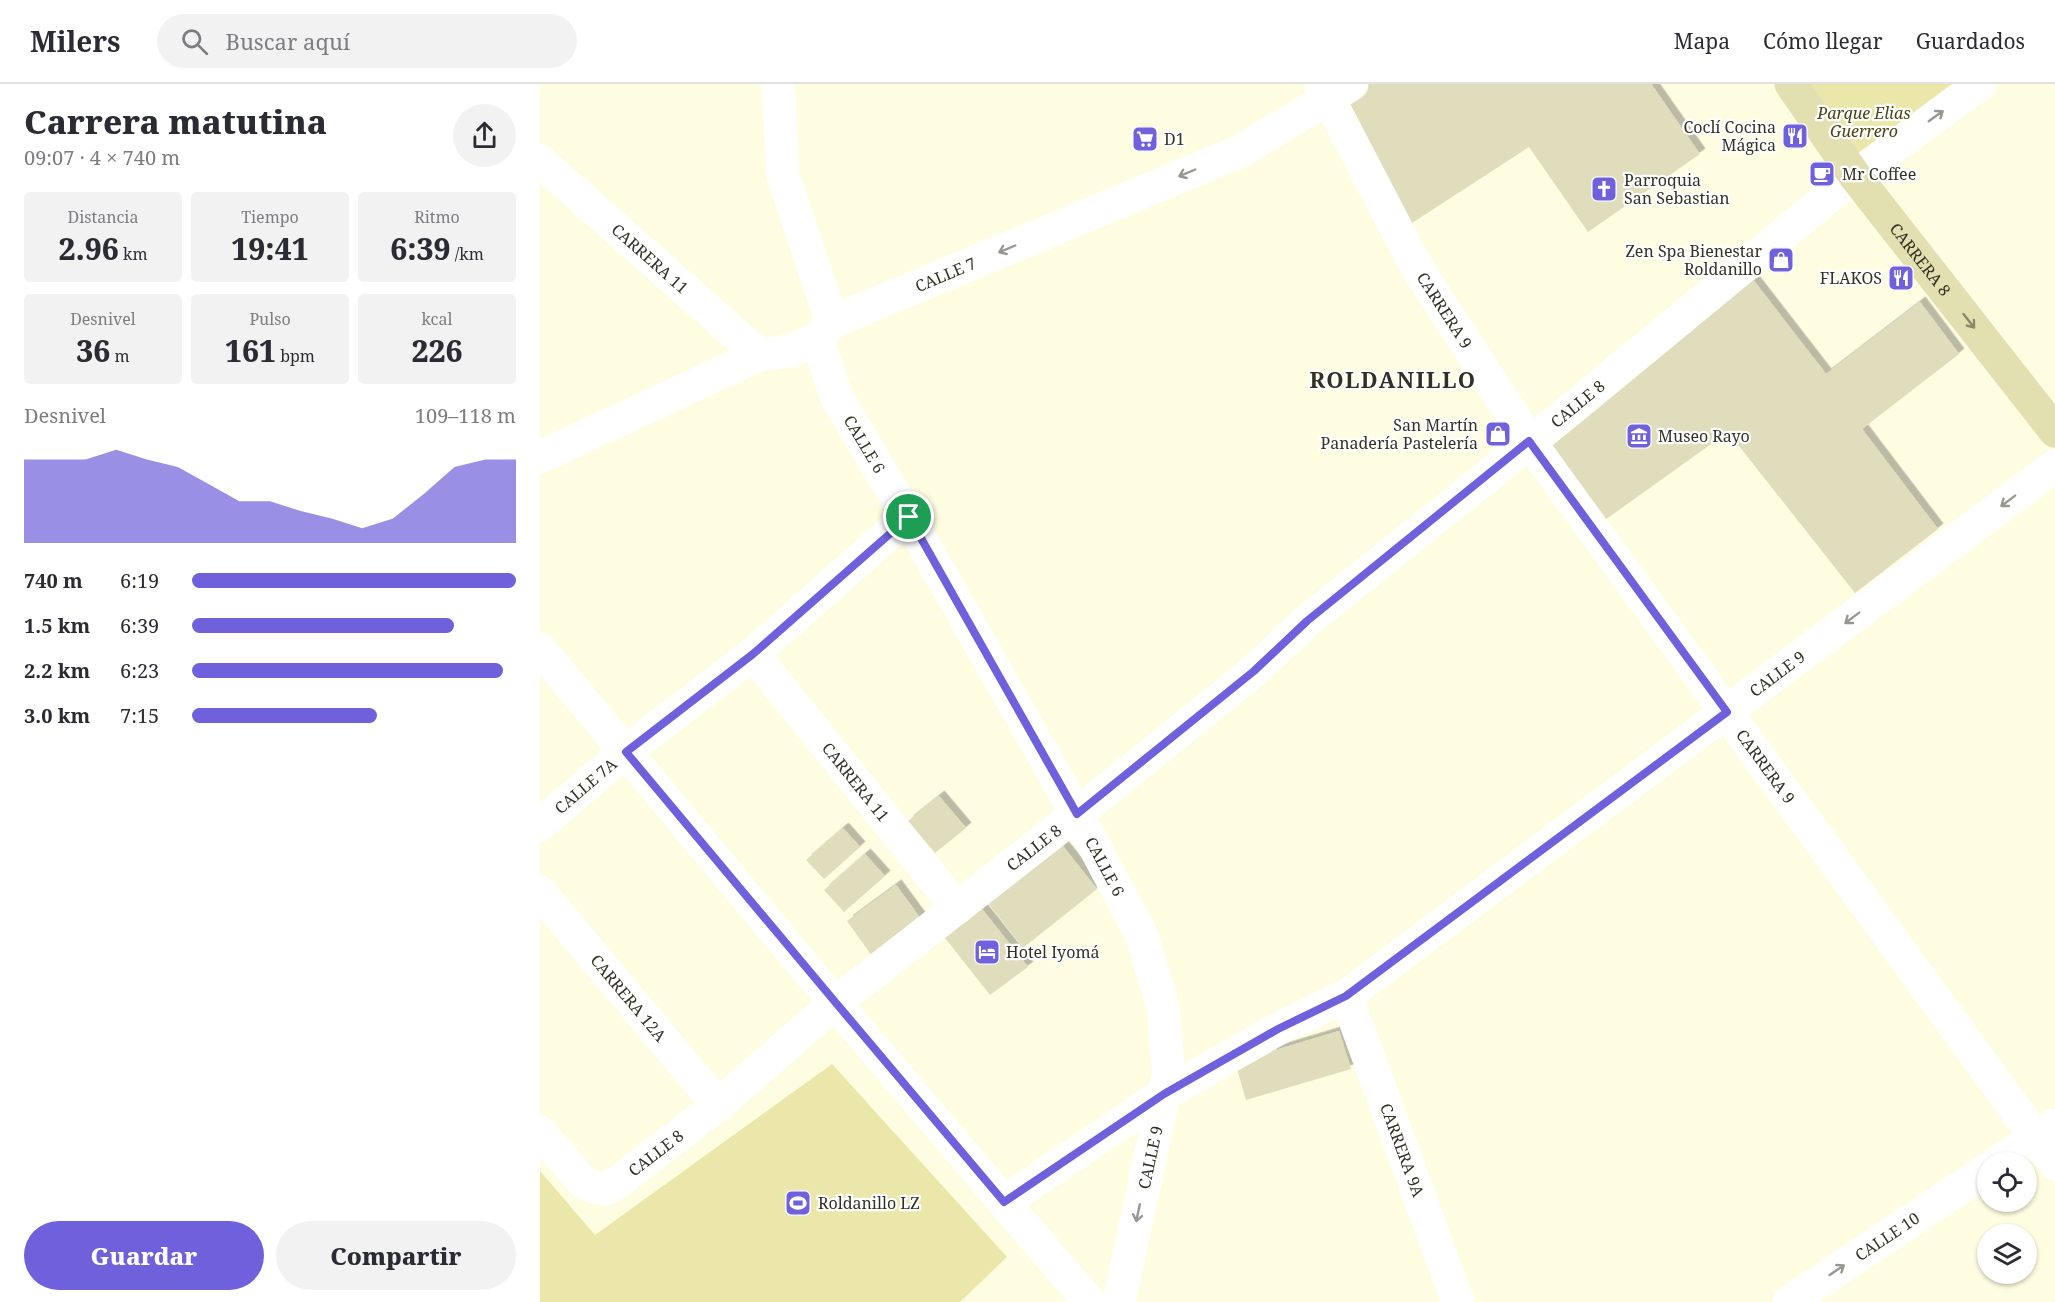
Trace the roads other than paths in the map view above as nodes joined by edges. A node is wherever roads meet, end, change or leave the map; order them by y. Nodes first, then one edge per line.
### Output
1 (778, 84) edge
2 (1791, 84) edge
3 (1980, 84) edge
4 (1334, 89) edge
5 (540, 161) edge
6 (1855, 176) junction
7 (825, 330) junction
8 (759, 355) junction
9 (2055, 431) edge
10 (1529, 441) junction
11 (540, 457) edge
12 (2055, 466) edge
13 (909, 517) junction
14 (540, 650) edge
15 (753, 654) junction
16 (1727, 712) junction
17 (626, 752) junction
18 (1077, 814) junction
19 (540, 825) edge
20 (540, 892) edge
21 (957, 908) junction
22 (1346, 996) junction
23 (836, 1003) junction
24 (1164, 1094) junction
25 (718, 1105) junction
26 (2046, 1131) edge
27 (540, 1132) edge
28 (2013, 1152) edge
29 (2055, 1164) edge
30 (1977, 1176) edge
31 (1004, 1202) junction
32 (1089, 1302) edge
33 (1119, 1302) edge
34 (1458, 1302) edge
35 (1789, 1302) edge

1 - 7 street, CALLE 6
2 - 6 main road, CARRERA 8
6 -> 3 street, CALLE 8
4 -> 7 street, CALLE 7
4 - 10 street, CARRERA 9
5 - 8 street, CARRERA 11
6 -> 9 main road, CARRERA 8
6 - 10 street, CALLE 8
7 - 8 street, CALLE 7
7 - 13 street, CALLE 6
8 - 11 street, CALLE 7
10 - 16 street, CARRERA 9
10 - 18 street, CALLE 8
12 -> 16 street, CALLE 9
13 - 15 street, CALLE 7A
13 - 18 street, CALLE 6
14 - 17 street
15 - 17 street, CALLE 7A
15 - 21 street, CARRERA 11
16 - 22 street, CALLE 9
16 - 26 street, CARRERA 9
17 - 19 street, CALLE 7A
17 - 23 street
18 - 21 street, CALLE 8
18 - 24 street, CALLE 6
20 - 25 street, CARRERA 12A
21 - 23 street, CALLE 8
22 - 24 street, CALLE 9
22 - 34 street, CARRERA 9A
23 - 25 street, CALLE 8
23 - 31 street
24 - 31 street
24 -> 33 street, CALLE 9
25 - 27 street, CALLE 8
26 - 28 street
26 - 29 street, CARRERA 9
35 -> 30 street, CALLE 10
31 - 32 street

